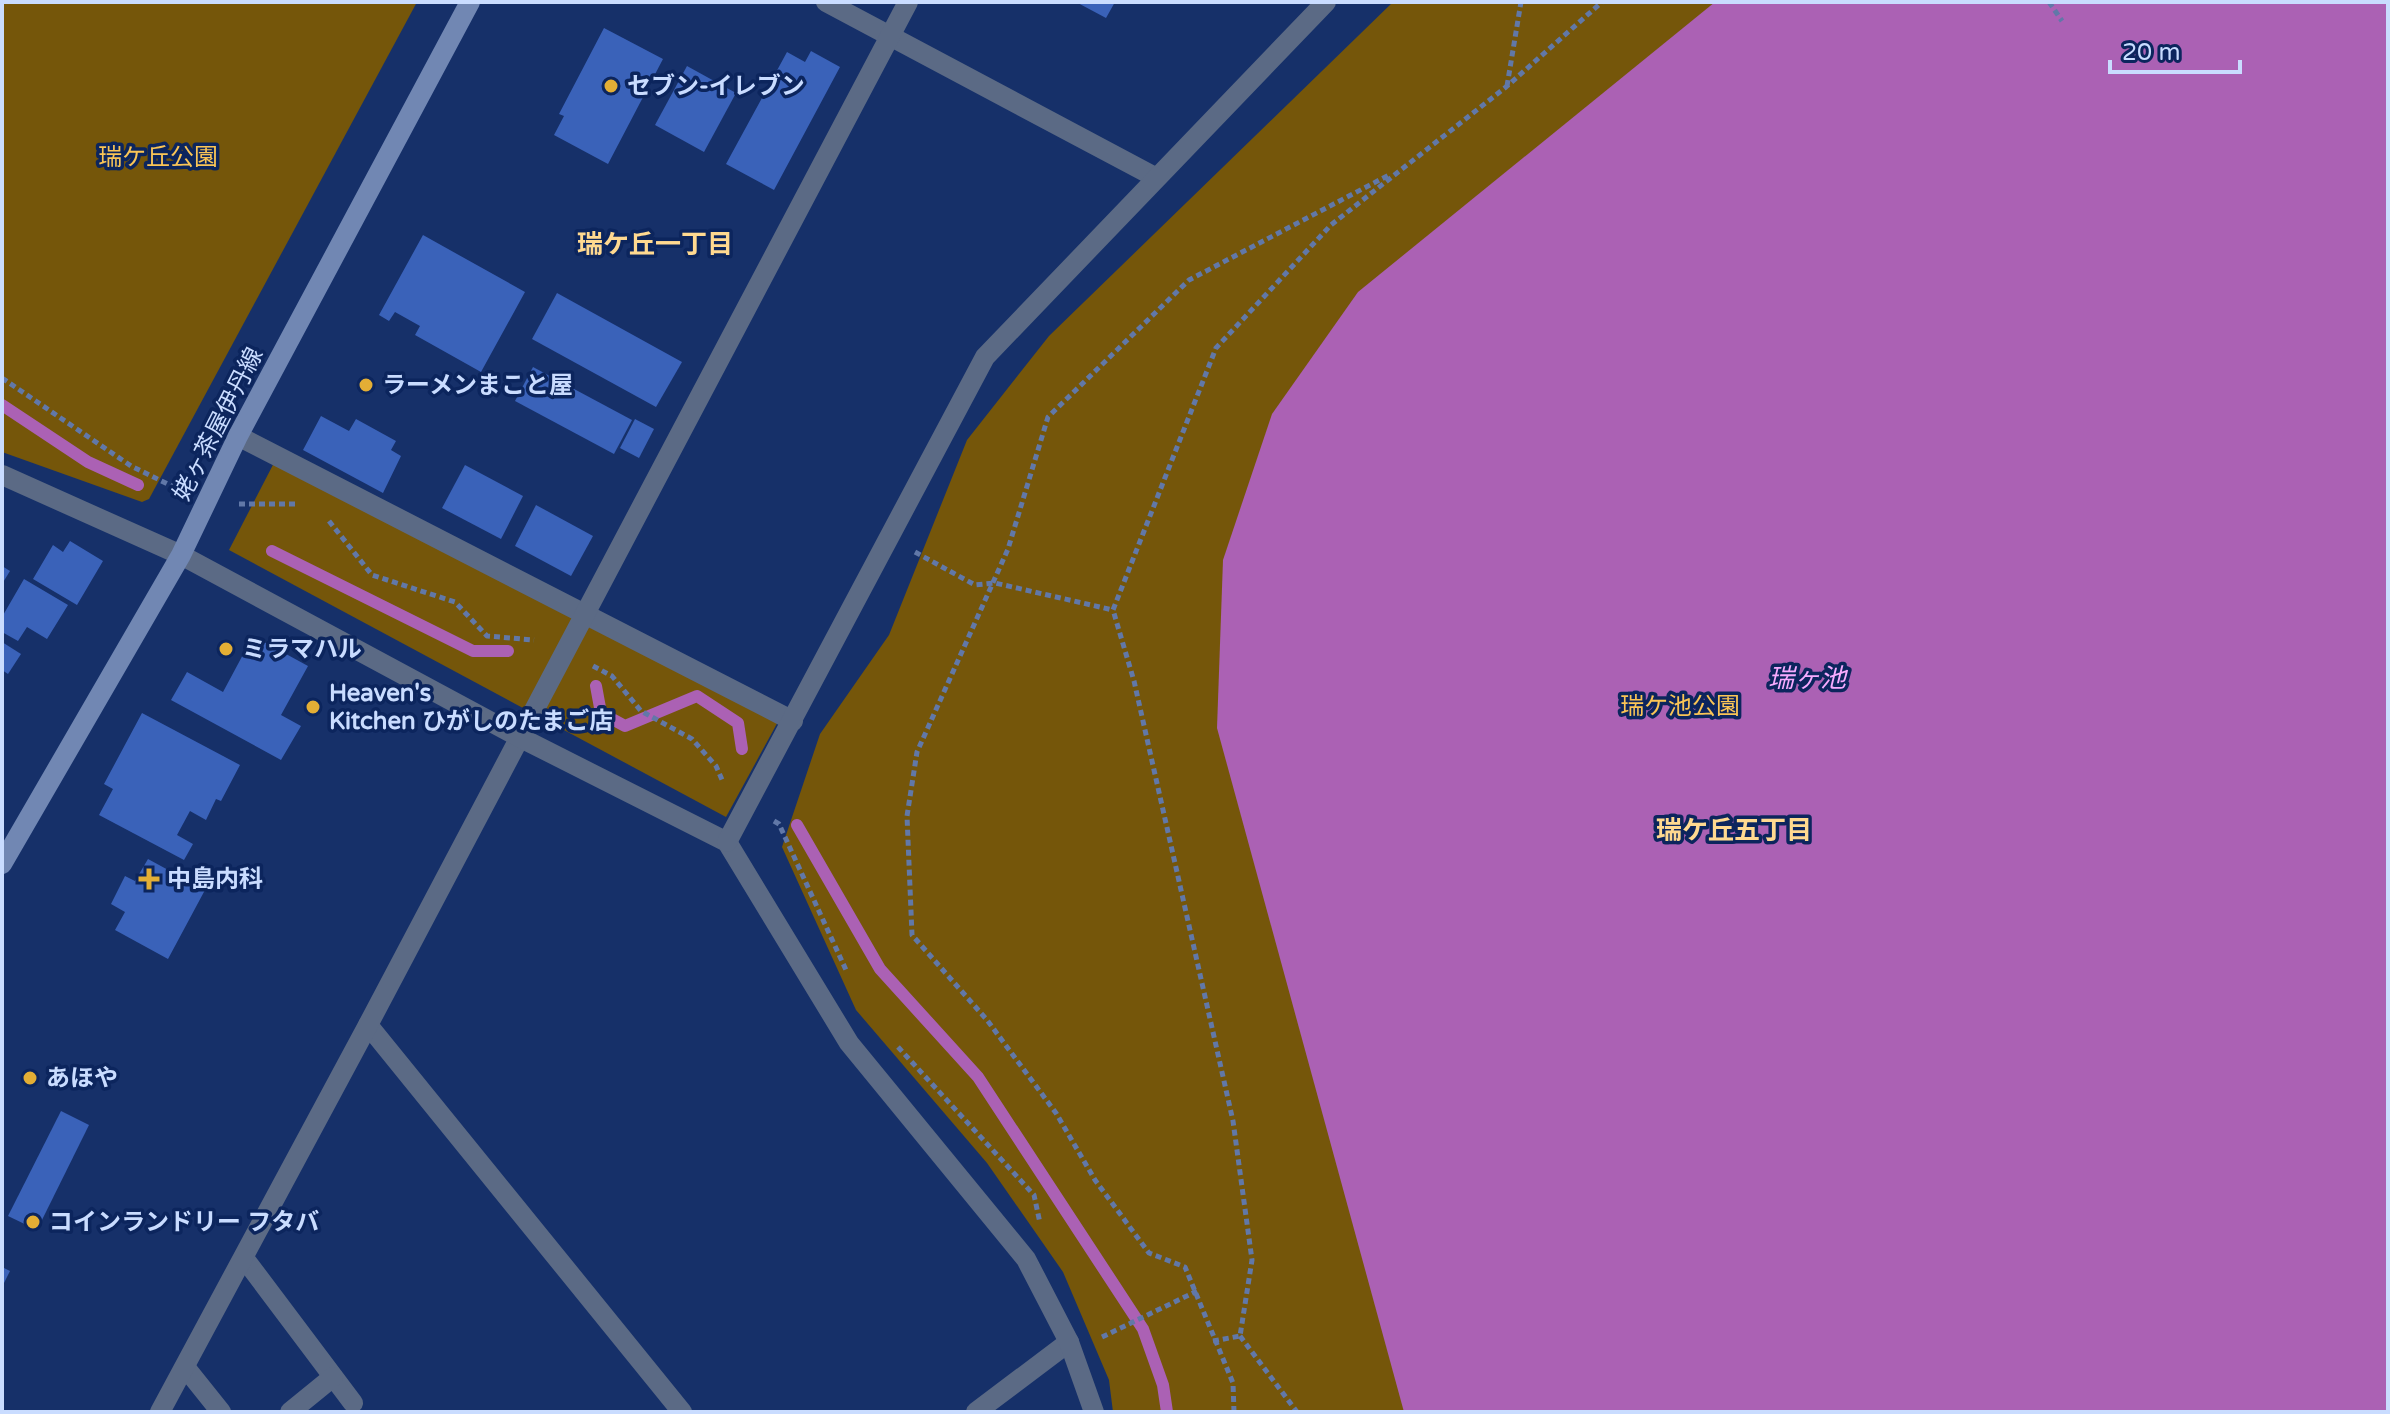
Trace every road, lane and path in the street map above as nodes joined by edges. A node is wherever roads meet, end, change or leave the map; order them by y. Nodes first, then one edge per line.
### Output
1 (470, 2) edge
2 (826, 2) edge
3 (908, 2) edge
4 (1326, 2) edge
5 (1521, 2) edge
6 (1602, 2) edge
7 (2049, 2) edge
8 (2062, 21) dead end
9 (889, 35) junction
10 (1506, 87) junction
11 (1401, 169) junction
12 (1155, 177) junction
13 (238, 436) junction
14 (2, 475) edge
15 (890, 538) junction
16 (181, 555) junction
17 (995, 583) junction
18 (1113, 610) junction
19 (583, 615) junction
20 (793, 721) junction
21 (519, 737) junction
22 (727, 842) junction
23 (2, 864) edge
24 (368, 1025) junction
25 (244, 1258) junction
26 (1197, 1291) junction
27 (1240, 1336) junction
28 (1213, 1341) junction
29 (1071, 1347) junction
30 (185, 1367) junction
31 (333, 1377) junction
32 (353, 1403) dead end
33 (160, 1412) edge
34 (221, 1412) edge
35 (290, 1412) edge
36 (682, 1412) edge
37 (976, 1412) edge
38 (1094, 1412) edge
39 (1234, 1412) edge
40 (1297, 1412) edge

1 - 13 main road, 姥ヶ茶屋伊丹線
2 - 9 street
3 - 9 street
4 - 12 street
5 - 10 path
6 - 10 path
7 - 8 path
9 - 12 street
9 - 19 street
10 - 11 path
11 - 17 path
11 - 18 path
12 - 15 street
13 - 16 main road, 姥ヶ茶屋伊丹線
13 - 19 street
14 - 16 street
15 - 17 path
15 - 20 street
16 - 21 street
16 - 23 main road, 姥ヶ茶屋伊丹線
17 - 18 path
17 - 26 path
18 - 27 path
19 - 20 street
19 - 21 street
20 - 22 street
21 - 22 street
21 - 24 street
22 - 29 street
24 - 25 street
24 - 36 street
25 - 30 street
25 - 31 street
26 - 28 path
26 - 29 path
27 - 28 path
27 - 40 path
28 - 39 path
29 - 37 street
29 - 38 street
30 - 33 street
30 - 34 street
31 - 32 street
31 - 35 street

